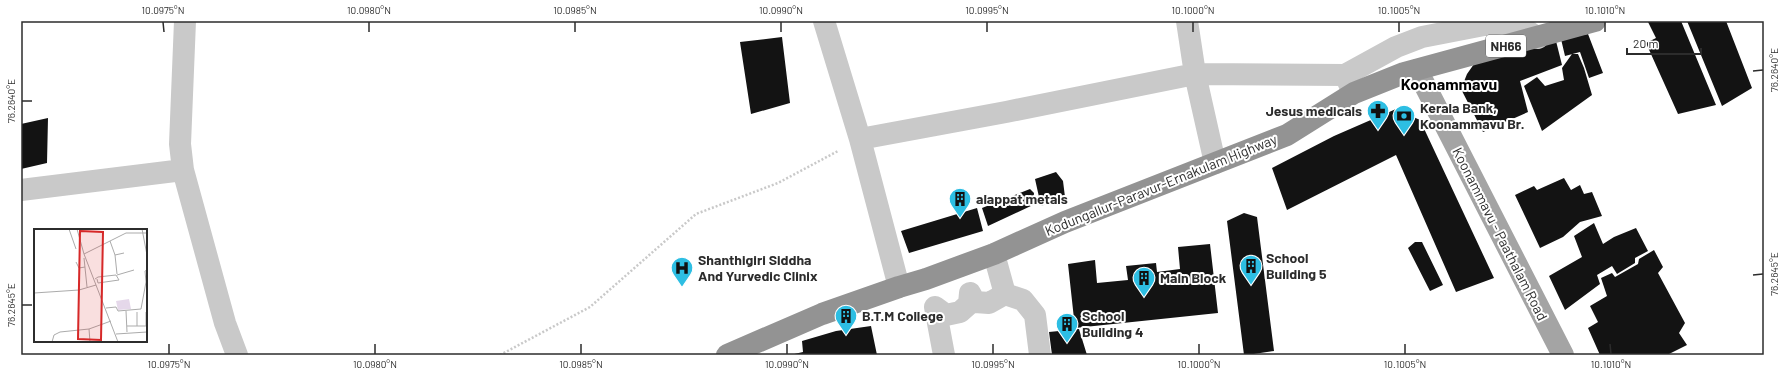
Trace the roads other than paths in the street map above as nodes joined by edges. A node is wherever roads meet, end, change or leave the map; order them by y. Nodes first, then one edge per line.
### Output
1 (185, 21) edge
2 (824, 21) edge
3 (1188, 21) edge
4 (1595, 21) edge
5 (1507, 22) edge
6 (1538, 38) junction
7 (1417, 70) junction
8 (1195, 74) junction
9 (1349, 84) junction
10 (860, 139) junction
11 (1215, 163) junction
12 (183, 170) junction
13 (21, 190) edge
14 (994, 254) junction
15 (960, 266) junction
16 (926, 279) junction
17 (899, 287) junction
18 (970, 293) junction
19 (1005, 294) junction
20 (935, 307) junction
21 (237, 355) edge
22 (727, 355) edge
23 (944, 355) edge
24 (1040, 355) edge
25 (1563, 355) edge

1 - 12 street
2 - 10 street
3 - 8 street
4 - 6 highway, Kodungallur-Paravur-Ernakulam Highway / NH66
5 - 6 street
5 - 9 street
6 - 7 highway, Kodungallur-Paravur-Ernakulam Highway / NH66
7 - 9 highway, Kodungallur-Paravur-Ernakulam Highway / NH66
7 - 25 main road, Koonammavu - Paathalam Road
8 - 9 street
8 - 10 street
8 - 11 street
9 - 11 highway, Kodungallur-Paravur-Ernakulam Highway / NH66
10 - 17 street
11 - 14 highway, Kodungallur-Paravur-Ernakulam Highway / NH66
12 - 13 street
12 - 21 street
14 - 15 highway, Kodungallur-Paravur-Ernakulam Highway / NH66
14 - 19 street
15 - 16 highway, Kodungallur-Paravur-Ernakulam Highway / NH66
15 - 18 street
16 - 17 highway, Kodungallur-Paravur-Ernakulam Highway / NH66
16 - 20 street
17 - 22 highway, Kodungallur-Paravur-Ernakulam Highway / NH66
18 - 19 street
18 - 20 street
19 - 24 street
20 - 23 street

